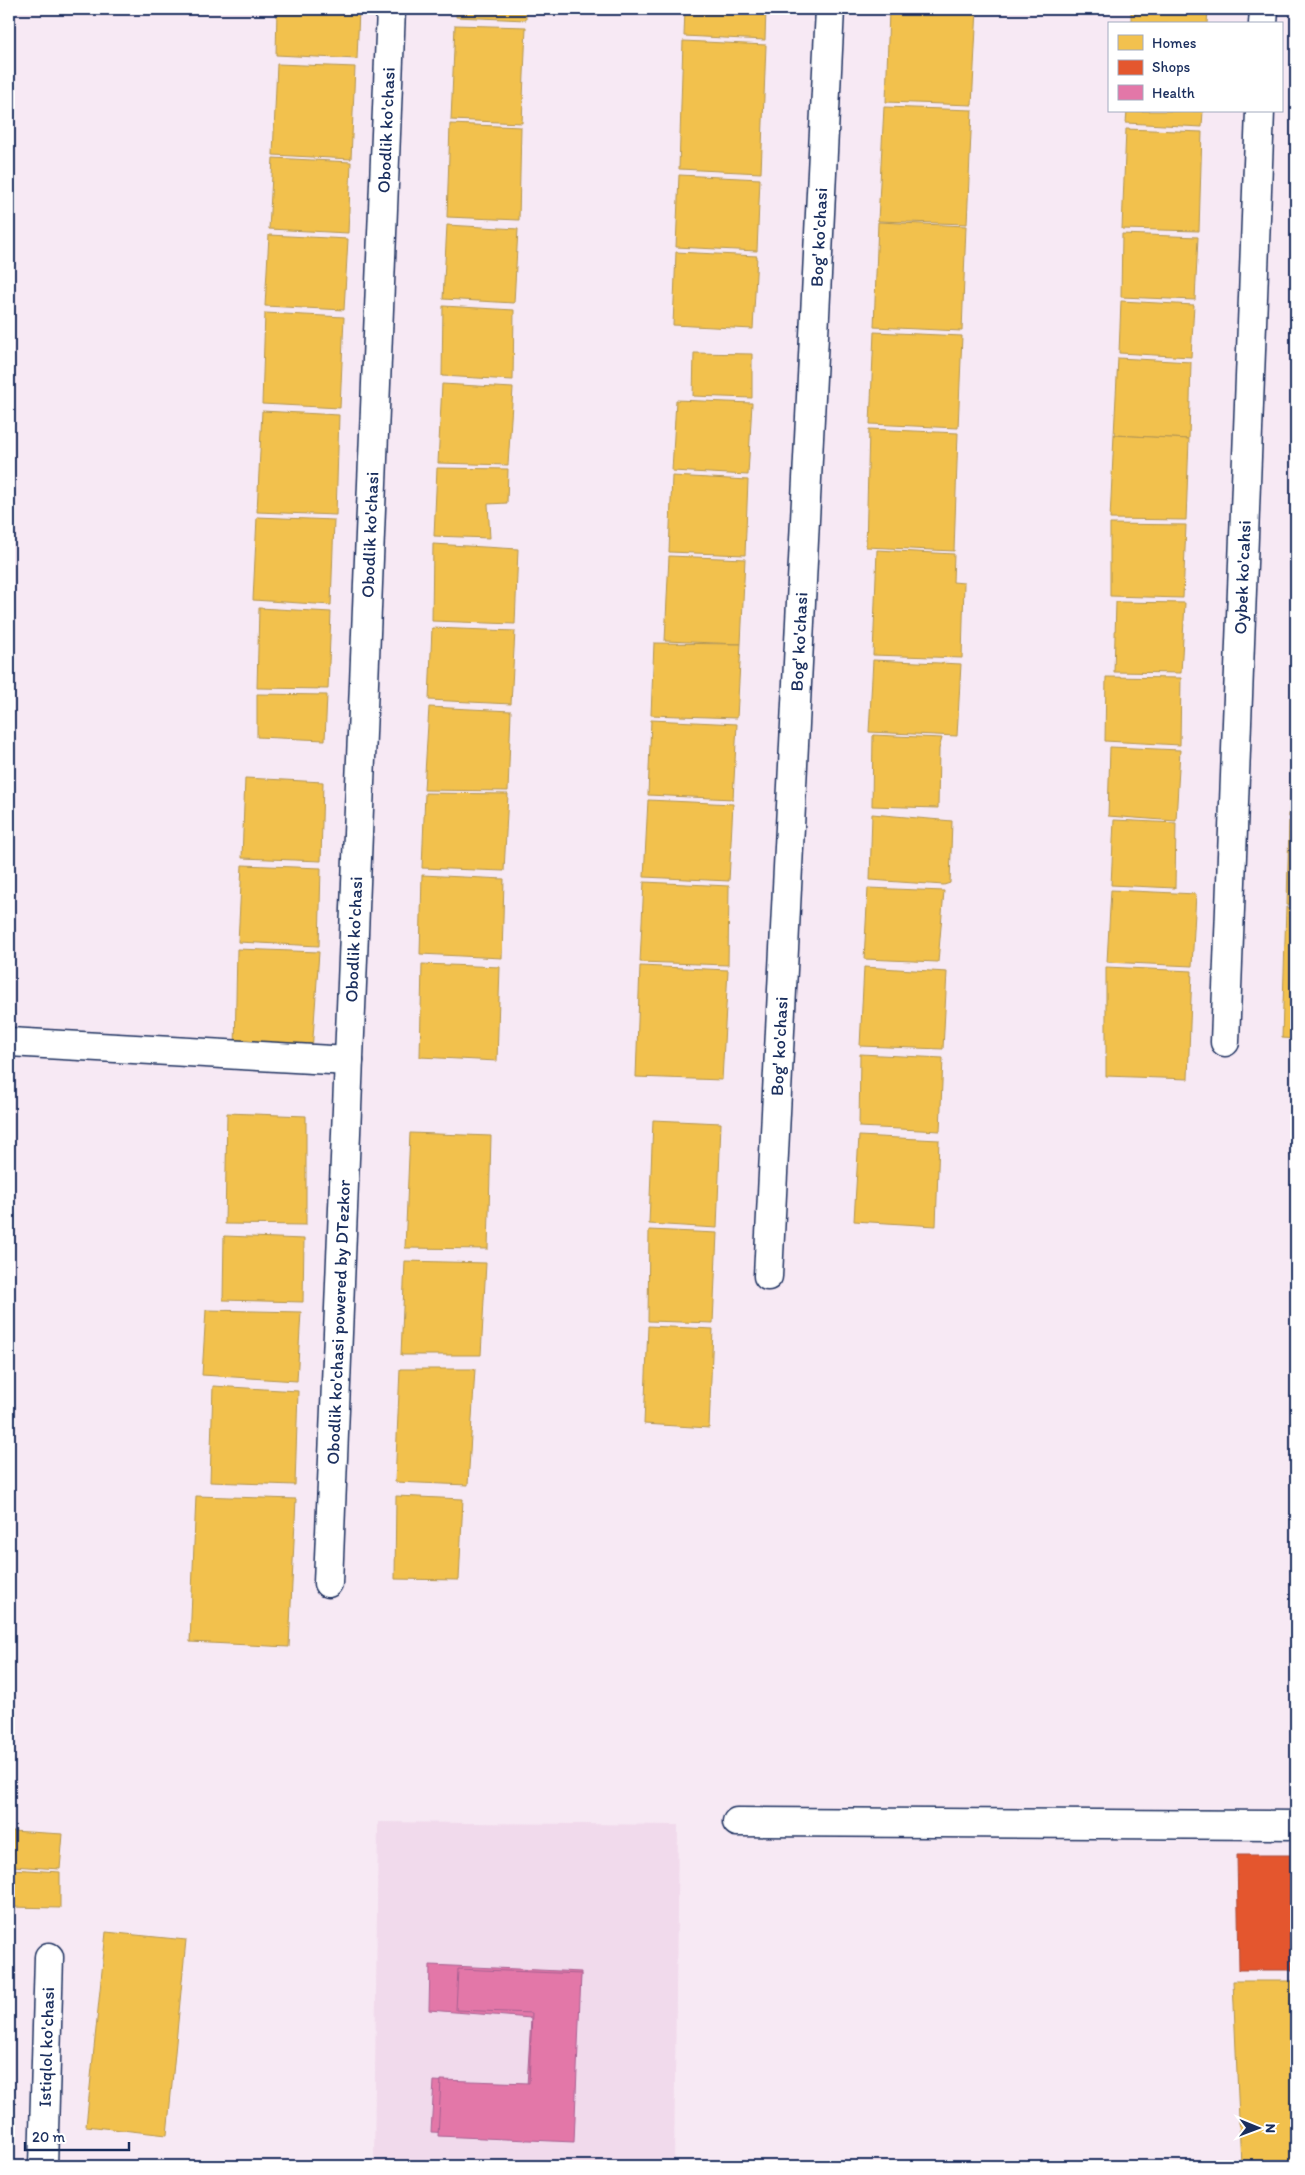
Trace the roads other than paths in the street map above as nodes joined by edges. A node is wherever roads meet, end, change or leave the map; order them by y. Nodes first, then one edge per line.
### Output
1 (391, 9) edge
2 (830, 9) edge
3 (1264, 9) edge
4 (1263, 22) edge
5 (1260, 112) edge
6 (9, 1042) edge
7 (1225, 1042) dead end
8 (349, 1061) junction
9 (768, 1276) dead end
10 (328, 1583) dead end
11 (738, 1822) dead end
12 (1296, 1825) edge
13 (49, 1958) dead end
14 (43, 2166) edge

1 - 8 street, Obodlik ko'chasi
2 - 9 street, Bog' ko'chasi
3 - 4 street
5 - 7 street, Oybek ko'cahsi
6 - 8 street
8 - 10 street, Obodlik ko'chasi powered by DTezkor
11 - 12 street
13 - 14 street, Istiqlol ko'chasi

